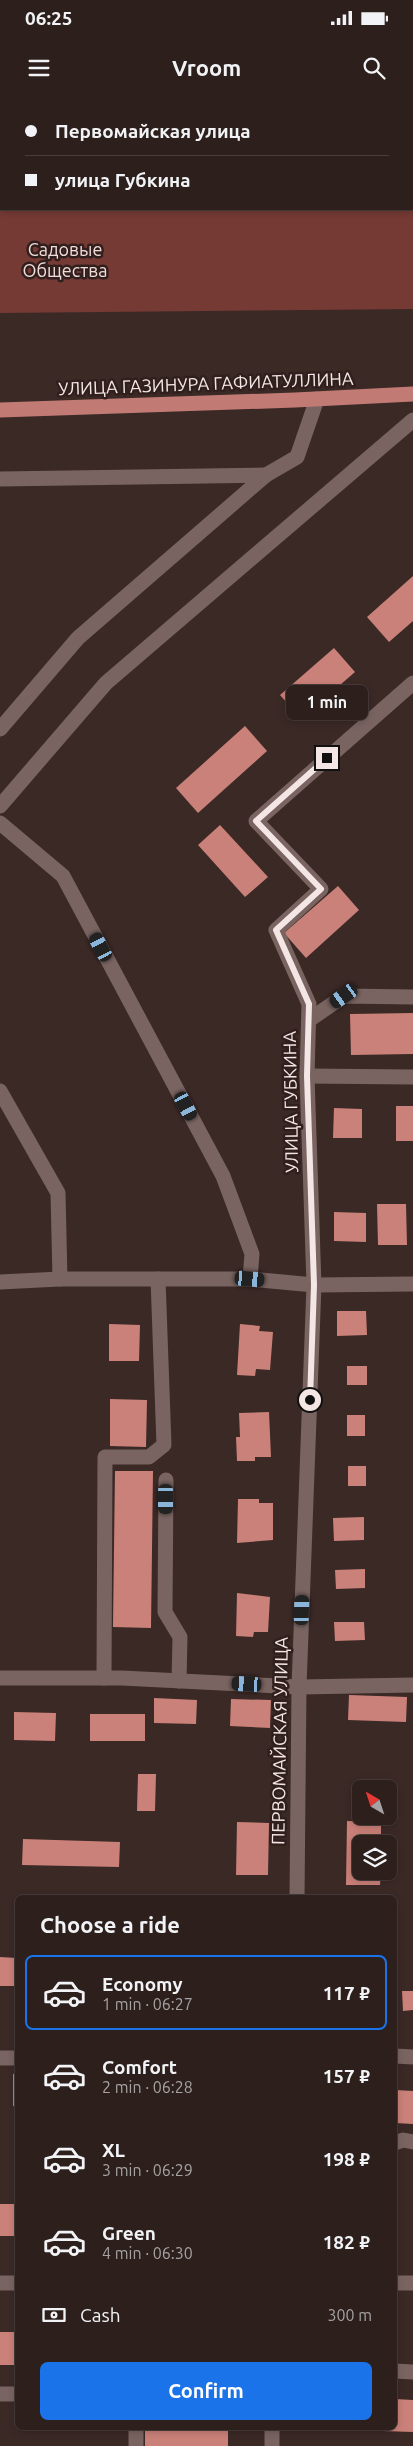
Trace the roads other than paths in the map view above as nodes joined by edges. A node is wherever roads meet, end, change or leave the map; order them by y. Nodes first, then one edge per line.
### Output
1 (413, 394) edge
2 (316, 400) junction
3 (0, 410) edge
4 (413, 420) edge
5 (266, 475) junction
6 (0, 479) edge
7 (413, 683) edge
8 (0, 729) edge
9 (0, 806) edge
10 (0, 823) edge
11 (413, 998) edge
12 (309, 1020) junction
13 (307, 1076) junction
14 (413, 1077) edge
15 (0, 1091) edge
16 (60, 1279) junction
17 (158, 1279) junction
18 (250, 1279) junction
19 (0, 1282) edge
20 (413, 1284) edge
21 (314, 1285) junction
22 (166, 1480) dead end
23 (0, 1678) edge
24 (104, 1678) junction
25 (179, 1681) junction
26 (413, 1685) edge
27 (299, 1686) junction
28 (297, 1895) edge
29 (397, 2056) edge
30 (413, 2057) edge
31 (0, 2058) edge
32 (15, 2058) edge
33 (397, 2142) edge
34 (413, 2142) edge
35 (0, 2283) edge
36 (15, 2283) edge
37 (397, 2283) edge
38 (413, 2283) edge
39 (397, 2370) edge
40 (413, 2372) edge
41 (0, 2394) edge
42 (15, 2394) edge
43 (136, 2430) edge
44 (272, 2430) edge
45 (136, 2446) edge
46 (272, 2446) edge

1 - 2 main road, УЛИЦА ГАЗИНУРА ГАФИАТУЛЛИНА
2 - 3 main road, УЛИЦА ГАЗИНУРА ГАФИАТУЛЛИНА
2 - 5 street
4 - 9 street
5 - 6 street
5 - 8 street
7 - 12 street, УЛИЦА ГУБКИНА
10 - 18 street
11 - 12 street
12 - 13 street, УЛИЦА ГУБКИНА
13 - 14 street
13 - 21 street, УЛИЦА ГУБКИНА
15 - 16 street
16 - 17 street
16 - 19 street
17 - 18 street
17 - 24 street
18 - 21 street
20 - 21 street
21 - 27 street, ПЕРВОМАЙСКАЯ УЛИЦА
22 - 25 street
23 - 24 street
24 - 25 street
25 - 27 street
26 - 27 street
27 - 28 street, ПЕРВОМАЙСКАЯ УЛИЦА
29 - 30 street
31 - 32 street
33 - 34 street
35 - 36 street
37 - 38 street
39 - 40 street
41 - 42 street
43 - 45 street
44 - 46 street

